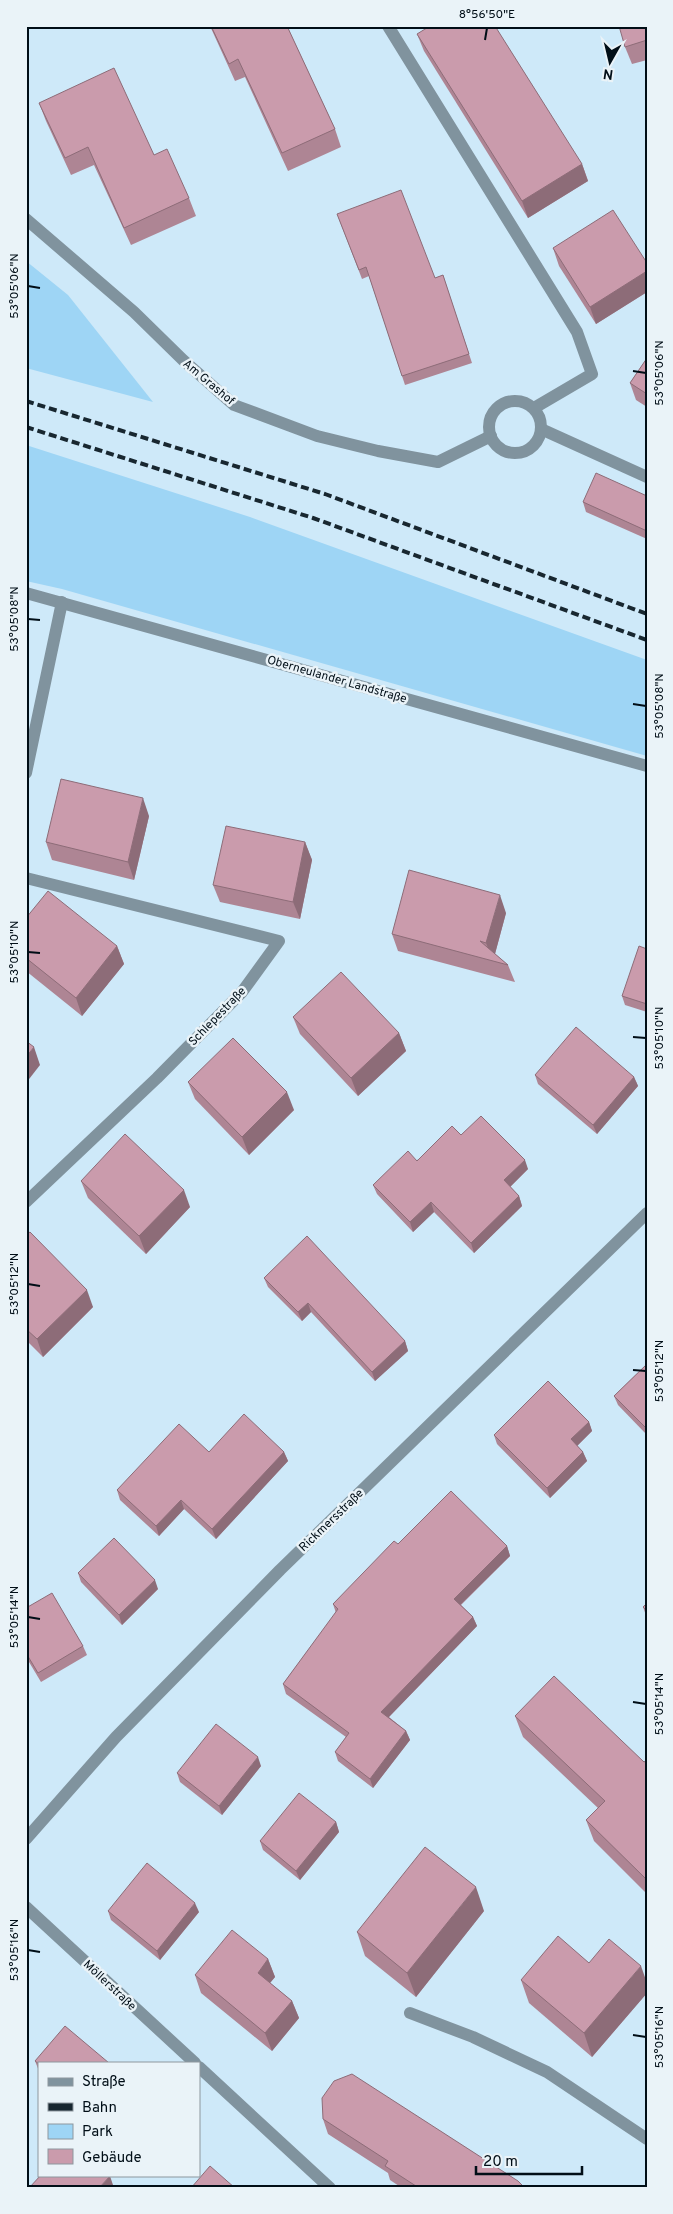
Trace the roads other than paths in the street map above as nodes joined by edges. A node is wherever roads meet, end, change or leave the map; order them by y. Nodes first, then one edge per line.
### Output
1 (388, 26) edge
2 (26, 219) edge
3 (534, 408) junction
4 (541, 429) junction
5 (491, 436) junction
6 (647, 476) edge
7 (26, 593) edge
8 (62, 602) junction
9 (647, 766) edge
10 (26, 773) edge
11 (26, 878) edge
12 (26, 1202) edge
13 (644, 1221) edge
14 (26, 1839) edge
15 (26, 1908) edge
16 (410, 2013) dead end
17 (194, 2062) edge
18 (200, 2067) edge
19 (647, 2138) edge
20 (330, 2188) edge

1 - 3 street
2 - 5 street, Am Grashof
3 - 4 street
3 - 5 street
4 - 5 street
4 - 6 street
7 - 8 street, Oberneulander Landstraße
8 - 9 street, Oberneulander Landstraße
8 - 10 street
11 - 12 street, Schlepestraße
13 - 14 street, Rickmersstraße
15 - 17 street, Möllerstraße
16 - 19 street
18 - 20 street

